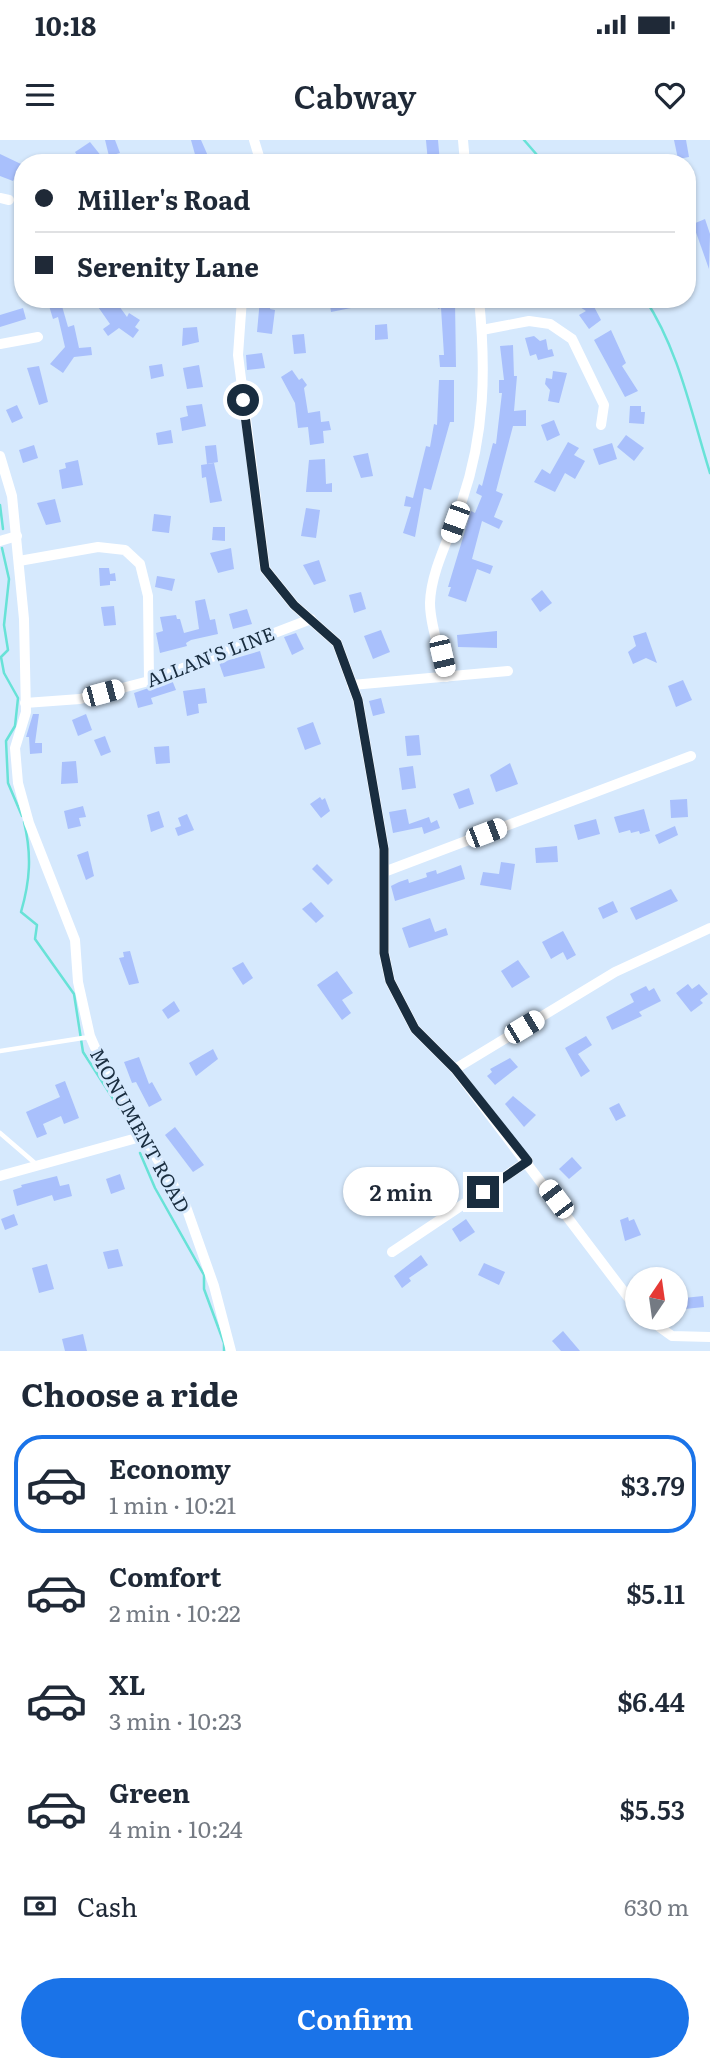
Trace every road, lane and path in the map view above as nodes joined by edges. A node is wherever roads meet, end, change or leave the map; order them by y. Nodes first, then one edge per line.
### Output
1 (241, 308) edge
2 (480, 308) edge
3 (482, 330) junction
4 (38, 337) dead end
5 (0, 344) edge
6 (601, 425) dead end
7 (0, 456) edge
8 (17, 536) junction
9 (0, 541) edge
10 (19, 561) junction
11 (311, 619) junction
12 (508, 671) dead end
13 (446, 677) junction
14 (149, 681) junction
15 (352, 685) junction
16 (25, 703) junction
17 (691, 756) dead end
18 (384, 872) junction
19 (710, 928) edge
20 (90, 1036) junction
21 (0, 1051) edge
22 (455, 1069) junction
23 (0, 1133) edge
24 (144, 1136) junction
25 (528, 1161) junction
26 (38, 1166) junction
27 (0, 1176) edge
28 (392, 1252) dead end
29 (625, 1292) edge
30 (664, 1330) edge
31 (710, 1337) edge
32 (231, 1351) edge

1 - 11 street
2 - 3 street
3 - 6 street
3 - 13 street
4 - 5 street
7 - 8 street, MONUMENT ROAD
8 - 9 street
8 - 10 street, MONUMENT ROAD
10 - 14 street
10 - 16 street, MONUMENT ROAD
11 - 14 street, ALLAN'S LINE
11 - 15 street
12 - 13 street
13 - 15 street
14 - 16 street, ALLAN'S LINE
15 - 18 street
16 - 20 street, MONUMENT ROAD
17 - 18 street
18 - 22 street
19 - 22 street
20 - 21 lane
20 - 24 street, MONUMENT ROAD
22 - 25 street
23 - 26 lane
24 - 26 street
24 - 32 street, MONUMENT ROAD
25 - 28 street
25 - 29 street
26 - 27 street
30 - 31 street

